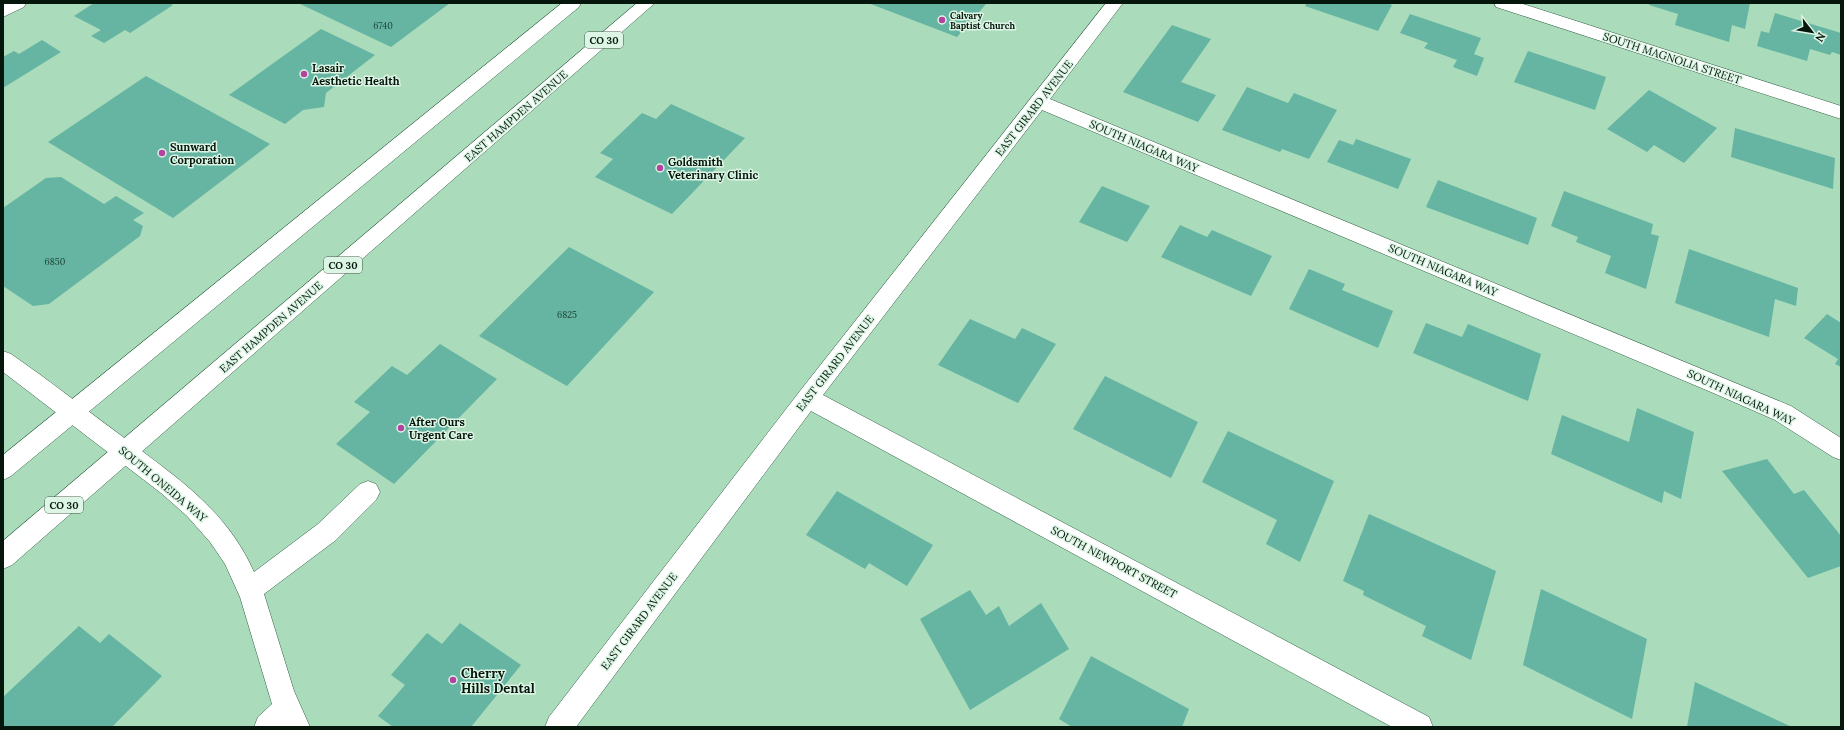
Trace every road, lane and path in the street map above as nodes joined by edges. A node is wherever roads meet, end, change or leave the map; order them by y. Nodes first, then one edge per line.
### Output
1 (18, 3) edge
2 (573, 3) edge
3 (647, 3) edge
4 (1115, 3) edge
5 (1502, 3) edge
6 (3, 12) edge
7 (1040, 102) junction
8 (1841, 113) edge
9 (3, 360) edge
10 (808, 398) junction
11 (73, 412) junction
12 (1841, 450) edge
13 (126, 452) junction
14 (3, 469) edge
15 (368, 492) dead end
16 (3, 557) edge
17 (250, 590) junction
18 (292, 718) edge
19 (268, 727) edge
20 (559, 727) edge
21 (1419, 727) edge

1 - 6 street
2 - 11 street
3 - 13 street, EAST HAMPDEN AVENUE / CO 30
4 - 7 street, EAST GIRARD AVENUE
5 - 8 street, SOUTH MAGNOLIA STREET
7 - 10 street, EAST GIRARD AVENUE
7 - 12 street, SOUTH NIAGARA WAY
9 - 11 street, SOUTH ONEIDA WAY
10 - 20 street, EAST GIRARD AVENUE
10 - 21 street, SOUTH NEWPORT STREET
11 - 13 street, SOUTH ONEIDA WAY
11 - 14 street
13 - 16 street, EAST HAMPDEN AVENUE / CO 30
13 - 17 street, SOUTH ONEIDA WAY
15 - 17 street
17 - 18 street, SOUTH ONEIDA WAY
18 - 19 street

